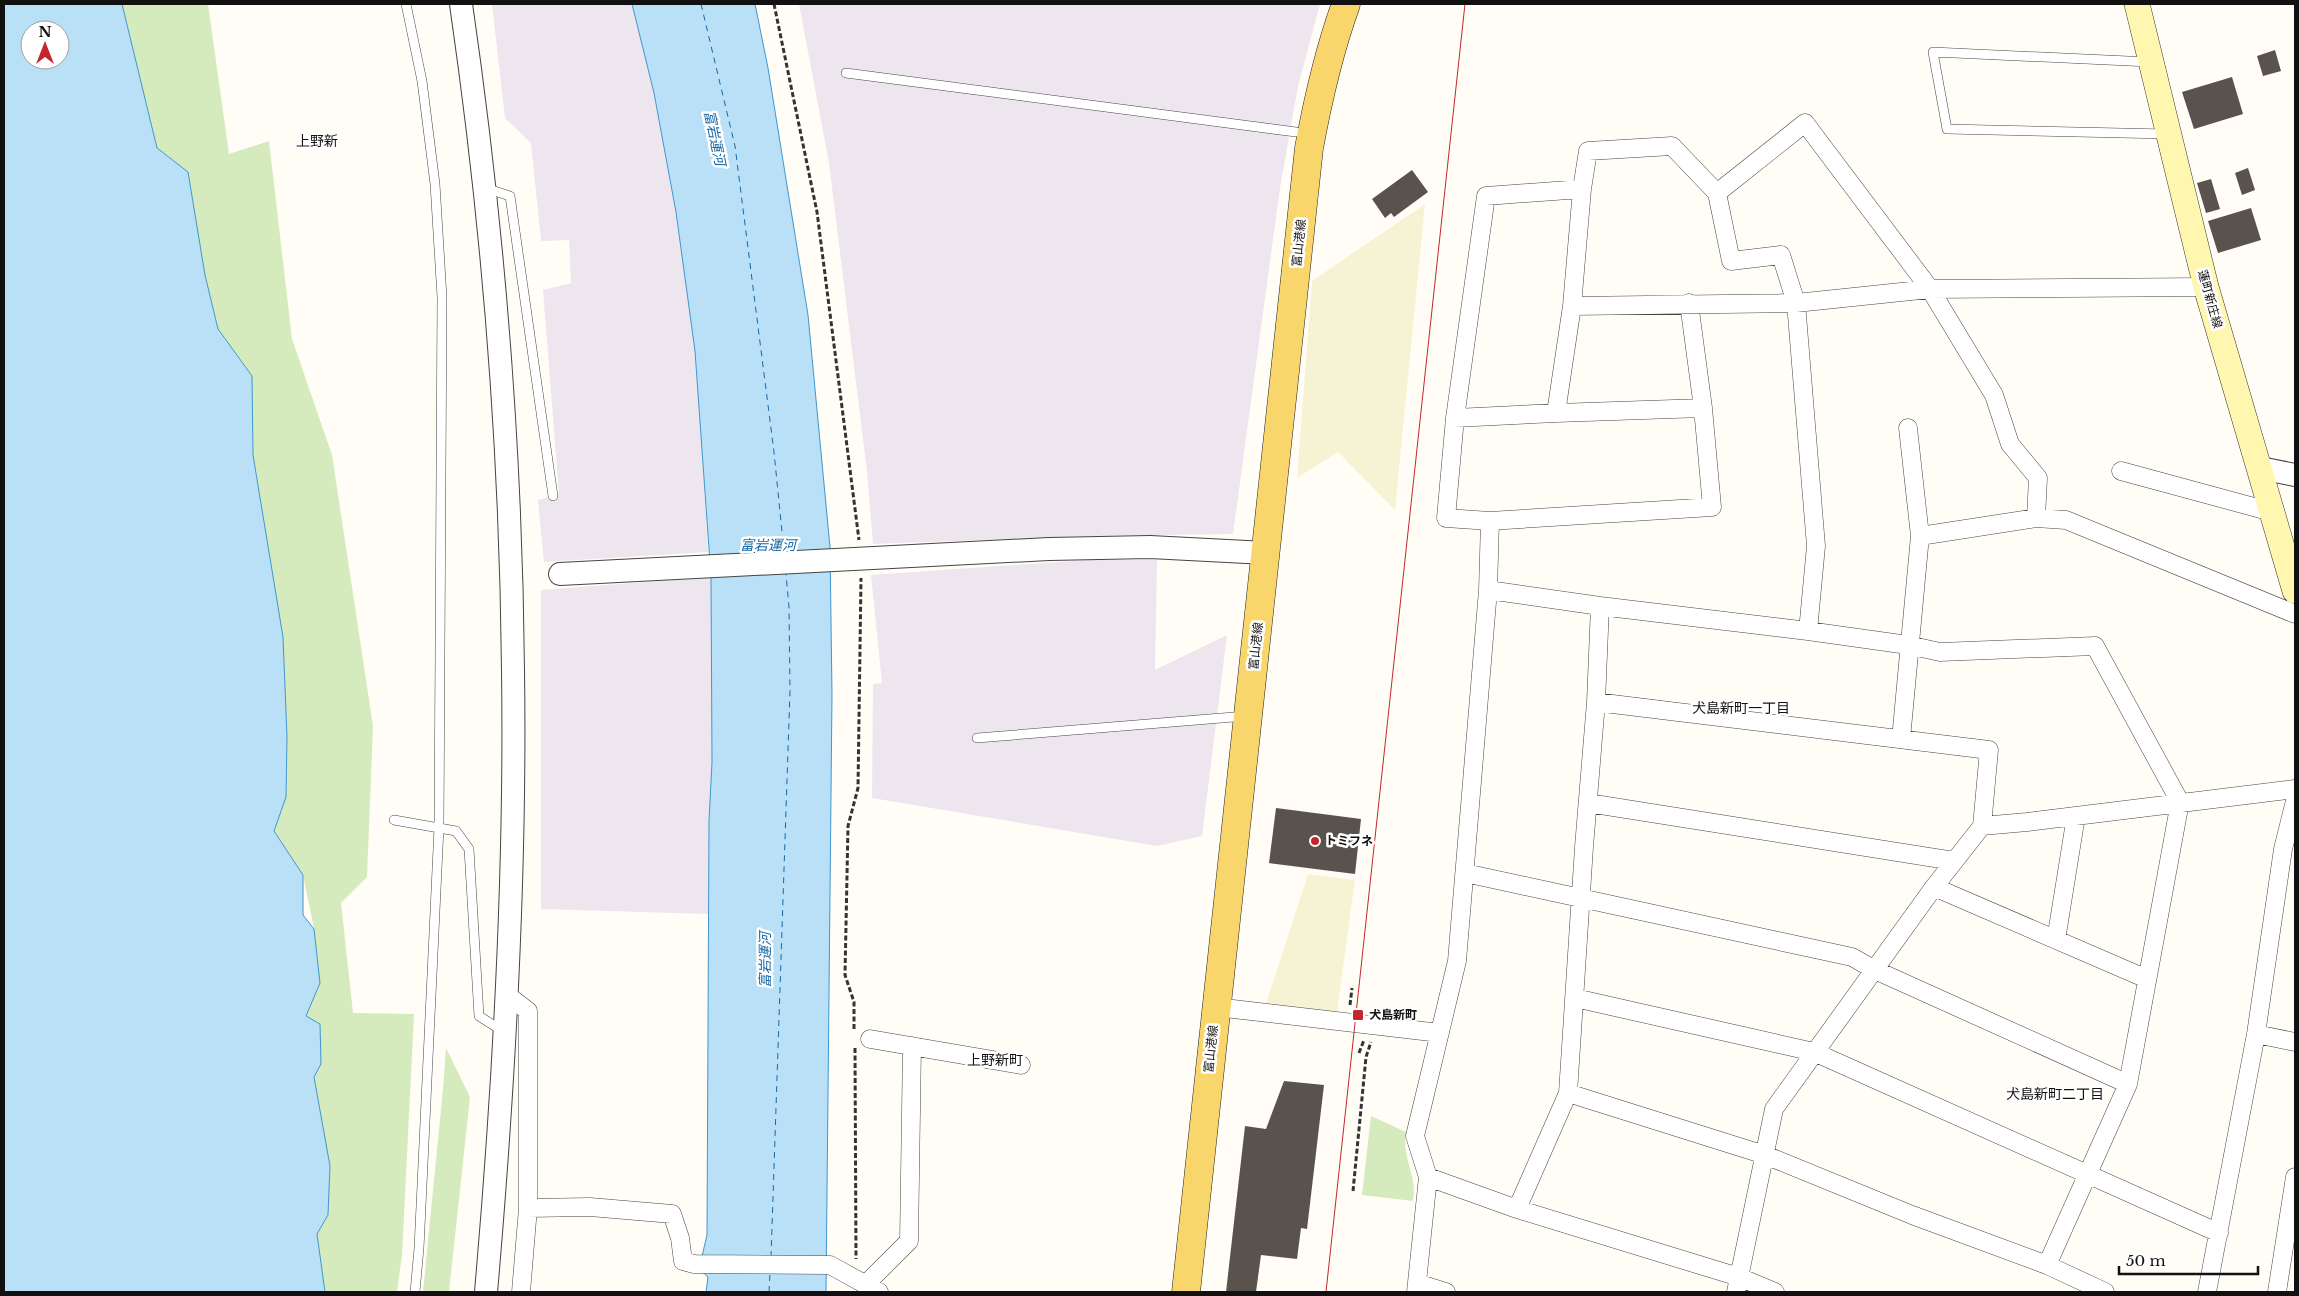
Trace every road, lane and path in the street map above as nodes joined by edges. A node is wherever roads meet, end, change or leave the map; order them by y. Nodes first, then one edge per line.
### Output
1 (406, 4) edge
2 (461, 4) edge
3 (774, 4) edge
4 (1346, 4) edge
5 (2137, 4) edge
6 (2150, 62) junction
7 (846, 73) dead end
8 (1296, 132) dead end
9 (2168, 134) junction
10 (485, 188) junction
11 (1582, 189) junction
12 (1717, 193) junction
13 (2206, 287) junction
14 (1930, 289) junction
15 (1689, 303) junction
16 (1796, 303) junction
17 (1572, 306) junction
18 (1702, 408) junction
19 (1556, 413) junction
20 (1456, 418) junction
21 (1908, 428) dead end
22 (2260, 468) junction
23 (2122, 471) dead end
24 (2295, 475) edge
25 (553, 496) dead end
26 (2272, 512) junction
27 (2036, 518) junction
28 (1490, 521) junction
29 (1920, 536) junction
30 (1266, 553) junction
31 (861, 558) junction
32 (560, 574) dead end
33 (1488, 590) junction
34 (2295, 591) edge
35 (1600, 606) junction
36 (2295, 614) edge
37 (1808, 631) junction
38 (1908, 645) junction
39 (1596, 702) junction
40 (1248, 716) junction
41 (977, 738) dead end
42 (1901, 739) junction
43 (2295, 789) edge
44 (2295, 801) edge
45 (1588, 802) junction
46 (2180, 802) junction
47 (2076, 816) junction
48 (394, 820) dead end
49 (1982, 826) junction
50 (438, 827) junction
51 (1954, 861) junction
52 (1465, 873) junction
53 (1934, 887) junction
54 (1582, 898) junction
55 (2056, 940) junction
56 (1875, 970) junction
57 (2146, 979) junction
58 (506, 994) junction
59 (1575, 998) junction
60 (1216, 1007) junction
61 (1375, 1025) junction
62 (854, 1030) dead end
63 (504, 1032) junction
64 (1440, 1033) junction
65 (2256, 1034) junction
66 (862, 1039) joint
67 (2295, 1042) edge
68 (912, 1046) junction
69 (1814, 1052) junction
70 (1021, 1065) dead end
71 (2128, 1084) junction
72 (1568, 1093) junction
73 (1765, 1155) junction
74 (2087, 1174) junction
75 (1428, 1177) junction
76 (2295, 1178) edge
77 (1352, 1192) dead end
78 (528, 1208) junction
79 (1517, 1209) junction
80 (2219, 1233) junction
81 (2047, 1266) junction
82 (867, 1285) edge
83 (1738, 1285) edge
84 (1416, 1288) edge
85 (415, 1292) edge
86 (486, 1292) edge
87 (521, 1292) edge
88 (1186, 1292) edge
89 (1446, 1292) edge
90 (1775, 1292) edge
91 (2105, 1292) edge
92 (2207, 1292) edge
93 (2277, 1292) edge

1 - 50 lane
2 - 10 street
3 - 31 path
4 - 30 main road, 富山港線
5 - 6 main road, 蓮町新庄線
6 - 9 main road, 蓮町新庄線
6 - 9 lane
7 - 8 lane
9 - 13 main road, 蓮町新庄線
10 - 25 lane
10 - 58 street
11 - 12 street
11 - 17 street
11 - 20 street
12 - 14 street
12 - 16 street
13 - 14 street
13 - 22 main road, 蓮町新庄線
14 - 16 street
14 - 27 street
15 - 16 street
15 - 17 street
15 - 18 street
16 - 37 street
17 - 19 street
18 - 19 street
18 - 28 street
19 - 20 street
20 - 28 street
21 - 29 street
22 - 24 street
22 - 26 main road, 蓮町新庄線
23 - 26 street
26 - 34 main road, 蓮町新庄線
27 - 29 street
27 - 36 street
28 - 33 street
29 - 38 street
30 - 31 street
30 - 40 main road, 富山港線
31 - 32 street
31 - 62 path
33 - 35 street
33 - 52 street
35 - 37 street
35 - 39 street
37 - 38 street
38 - 42 street
38 - 46 street
39 - 42 street
39 - 45 street
40 - 41 lane
40 - 60 main road, 富山港線
42 - 49 street
43 - 46 street
44 - 65 street
45 - 51 street
45 - 54 street
46 - 47 street
46 - 57 street
47 - 49 street
47 - 55 street
48 - 50 lane
49 - 51 street
50 - 63 lane
50 - 85 lane
51 - 53 street
52 - 54 street
52 - 64 street
53 - 55 street
53 - 56 street
54 - 56 street
54 - 59 street
55 - 57 street
56 - 69 street
56 - 71 street
57 - 71 street
58 - 63 street
58 - 78 street
59 - 69 street
59 - 72 street
60 - 61 street
60 - 88 main road, 富山港線
61 - 64 street
61 - 77 path
63 - 86 street
64 - 75 street
65 - 67 street
65 - 80 street
66 - 68 street
66 - 82 path
68 - 70 street
68 - 82 street
69 - 73 street
69 - 74 street
71 - 74 street
72 - 73 street
72 - 79 street
73 - 81 street
73 - 83 street
74 - 80 street
74 - 81 street
75 - 79 street
75 - 84 street
76 - 93 street
78 - 82 street
78 - 87 street
79 - 83 street
80 - 92 street
81 - 91 street
83 - 90 street
84 - 89 street

